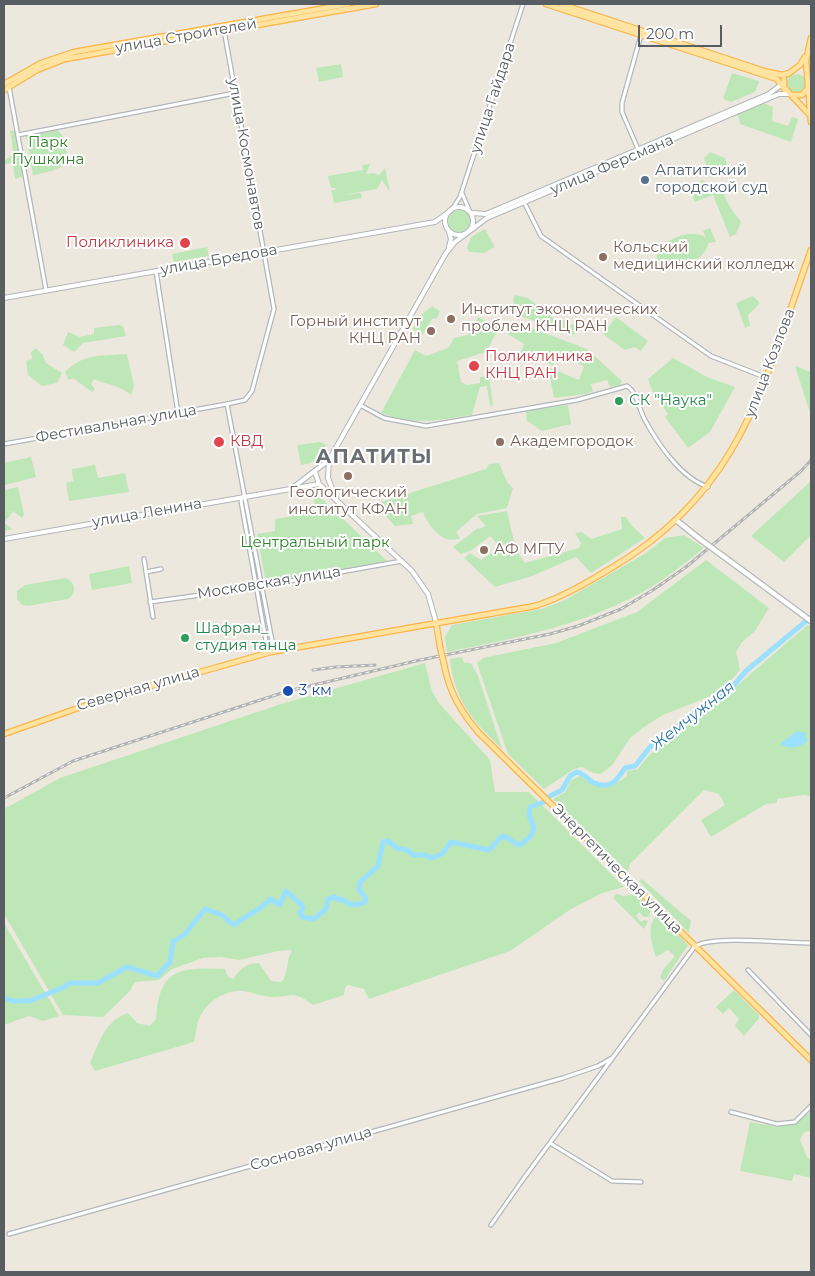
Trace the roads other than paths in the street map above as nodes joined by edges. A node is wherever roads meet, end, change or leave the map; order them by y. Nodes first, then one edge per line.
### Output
1 (348, 4) edge
2 (376, 4) edge
3 (523, 4) edge
4 (546, 4) edge
5 (562, 4) edge
6 (343, 7) edge
7 (576, 11) junction
8 (223, 28) junction
9 (642, 32) junction
10 (811, 38) edge
11 (703, 53) junction
12 (806, 54) junction
13 (790, 73) junction
14 (808, 78) junction
15 (783, 81) junction
16 (6, 86) edge
17 (809, 87) junction
18 (235, 93) junction
19 (788, 93) junction
20 (734, 111) junction
21 (810, 115) junction
22 (811, 122) edge
23 (18, 135) junction
24 (667, 139) junction
25 (638, 149) junction
26 (462, 192) junction
27 (539, 193) junction
28 (523, 200) junction
29 (450, 211) junction
30 (470, 212) junction
31 (435, 222) junction
32 (448, 229) junction
33 (468, 232) junction
34 (811, 250) edge
35 (264, 252) junction
36 (446, 254) junction
37 (156, 271) junction
38 (46, 290) junction
39 (4, 298) edge
40 (767, 378) junction
41 (227, 404) junction
42 (360, 405) junction
43 (178, 413) junction
44 (4, 444) edge
45 (329, 460) junction
46 (316, 471) junction
47 (328, 475) junction
48 (320, 485) junction
49 (708, 487) junction
50 (291, 488) junction
51 (244, 496) junction
52 (336, 499) junction
53 (676, 520) junction
54 (4, 539) edge
55 (144, 559) dead end
56 (402, 561) junction
57 (161, 569) dead end
58 (146, 572) junction
59 (262, 586) junction
60 (256, 587) junction
61 (150, 602) junction
62 (153, 616) dead end
63 (811, 621) edge
64 (436, 622) junction
65 (440, 647) joint
66 (274, 651) junction
67 (268, 652) junction
68 (4, 734) edge
69 (811, 943) edge
70 (695, 946) junction
71 (748, 970) dead end
72 (811, 1035) edge
73 (612, 1058) junction
74 (811, 1060) edge
75 (811, 1106) edge
76 (731, 1112) dead end
77 (550, 1143) junction
78 (641, 1182) dead end
79 (491, 1226) dead end
80 (9, 1234) dead end

1 - 6 main road, улица Строителей
2 - 6 main road, улица Строителей
3 - 26 street, улица Гайдара
4 - 7 main road
5 - 7 main road
6 - 8 main road, улица Строителей
7 - 9 main road
8 - 16 main road, улица Строителей
8 - 18 street, улица Космонавтов
9 - 11 main road
9 - 25 street
10 - 12 main road
11 - 13 main road
11 - 15 main road
12 - 13 main road
12 - 14 main road
13 - 14 main road
13 - 15 main road
14 - 17 main road
15 - 19 main road
15 - 20 street, улица Ферсмана
16 - 23 street
17 - 19 main road
17 - 21 main road
18 - 23 street
18 - 35 street, улица Космонавтов
19 - 20 street, улица Ферсмана
19 - 21 main road
20 - 24 street, улица Ферсмана
21 - 22 main road
23 - 38 street
24 - 25 street, улица Ферсмана
24 - 27 street, улица Ферсмана
25 - 27 street, улица Ферсмана
26 - 29 street, улица Гайдара
26 - 30 street
27 - 28 street, улица Ферсмана
28 - 30 street, улица Ферсмана
28 - 33 street, улица Ферсмана
28 - 40 street
29 - 30 street
29 - 31 street
29 - 32 street
30 - 33 street
31 - 32 street
31 - 35 street, улица Бредова
32 - 33 street
32 - 36 street, улица Ферсмана
33 - 36 street, улица Ферсмана
34 - 40 main road, улица Козлова
35 - 37 street, улица Бредова
35 - 41 street, улица Космонавтов
36 - 42 street, улица Ферсмана
37 - 38 street, улица Бредова
37 - 43 street
38 - 39 street, улица Бредова
40 - 49 main road, улица Козлова
41 - 43 street, Фестивальная улица
41 - 51 street
42 - 45 street, улица Ферсмана
42 - 49 street
43 - 44 street, Фестивальная улица
45 - 46 street, улица Ферсмана
45 - 47 street, улица Ферсмана
46 - 47 street
46 - 48 street
46 - 50 street, улица Ленина
47 - 48 street
47 - 52 street, улица Ферсмана
48 - 50 street, улица Ленина
48 - 52 street, улица Ферсмана
49 - 53 main road, улица Козлова
50 - 51 street, улица Ленина
51 - 54 street, улица Ленина
51 - 59 street
51 - 60 street
52 - 56 street, улица Ферсмана
53 - 63 main road, bridge
53 - 64 main road, улица Козлова
55 - 58 street
56 - 59 street, Московская улица
56 - 64 street, улица Ферсмана
57 - 58 street
58 - 61 street
59 - 60 street, Московская улица
59 - 66 street
60 - 61 street, Московская улица
60 - 67 street
61 - 62 street
64 - 65 main road, улица Ферсмана
64 - 66 main road
65 - 70 main road, Энергетическая улица, bridge
66 - 67 main road, Северная улица
67 - 68 main road, Северная улица
69 - 70 street
70 - 73 street, Сосновая улица
70 - 74 main road, Энергетическая улица
71 - 72 street
73 - 77 street, Сосновая улица
73 - 80 street, Сосновая улица
75 - 76 street
77 - 78 street
77 - 79 street, Сосновая улица

